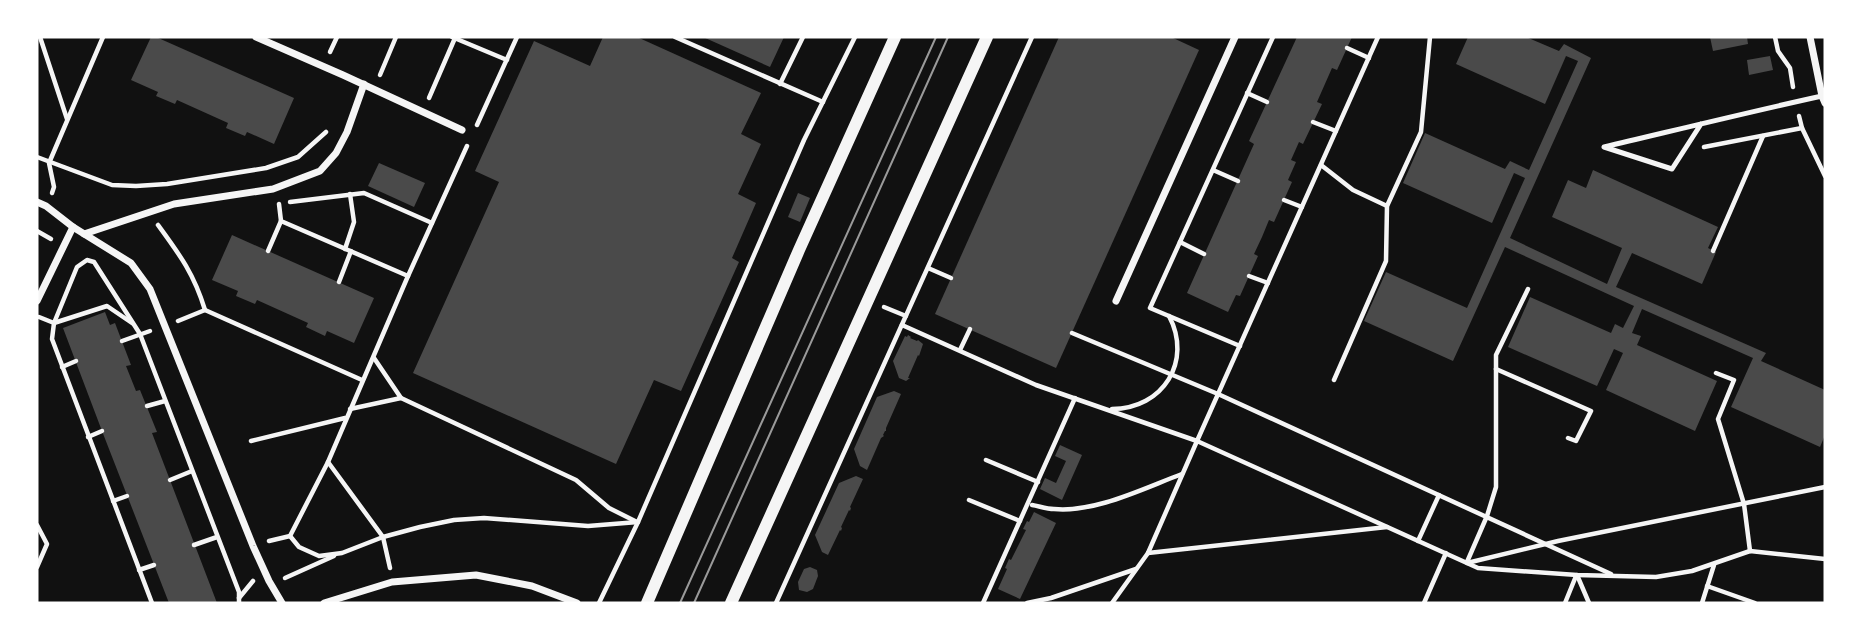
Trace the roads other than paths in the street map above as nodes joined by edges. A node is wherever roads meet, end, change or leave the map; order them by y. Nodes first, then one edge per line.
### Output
1 (256, 37) edge
2 (895, 37) edge
3 (987, 37) edge
4 (1235, 37) edge
5 (1810, 37) edge
6 (364, 84) junction
7 (1824, 98) edge
8 (1701, 124) junction
9 (462, 130) dead end
10 (37, 202) edge
11 (74, 227) junction
12 (84, 234) junction
13 (37, 301) edge
14 (1116, 301) dead end
15 (282, 603) edge
16 (324, 603) edge
17 (577, 603) edge
18 (647, 603) edge
19 (732, 603) edge

1 - 6 street
2 - 18 street
3 - 19 street
4 - 14 street
5 - 7 street
6 - 9 street
6 - 12 street
7 - 8 lane
8 - 8 lane
10 - 11 street
11 - 12 street
11 - 13 street
12 - 15 street
16 - 17 street

